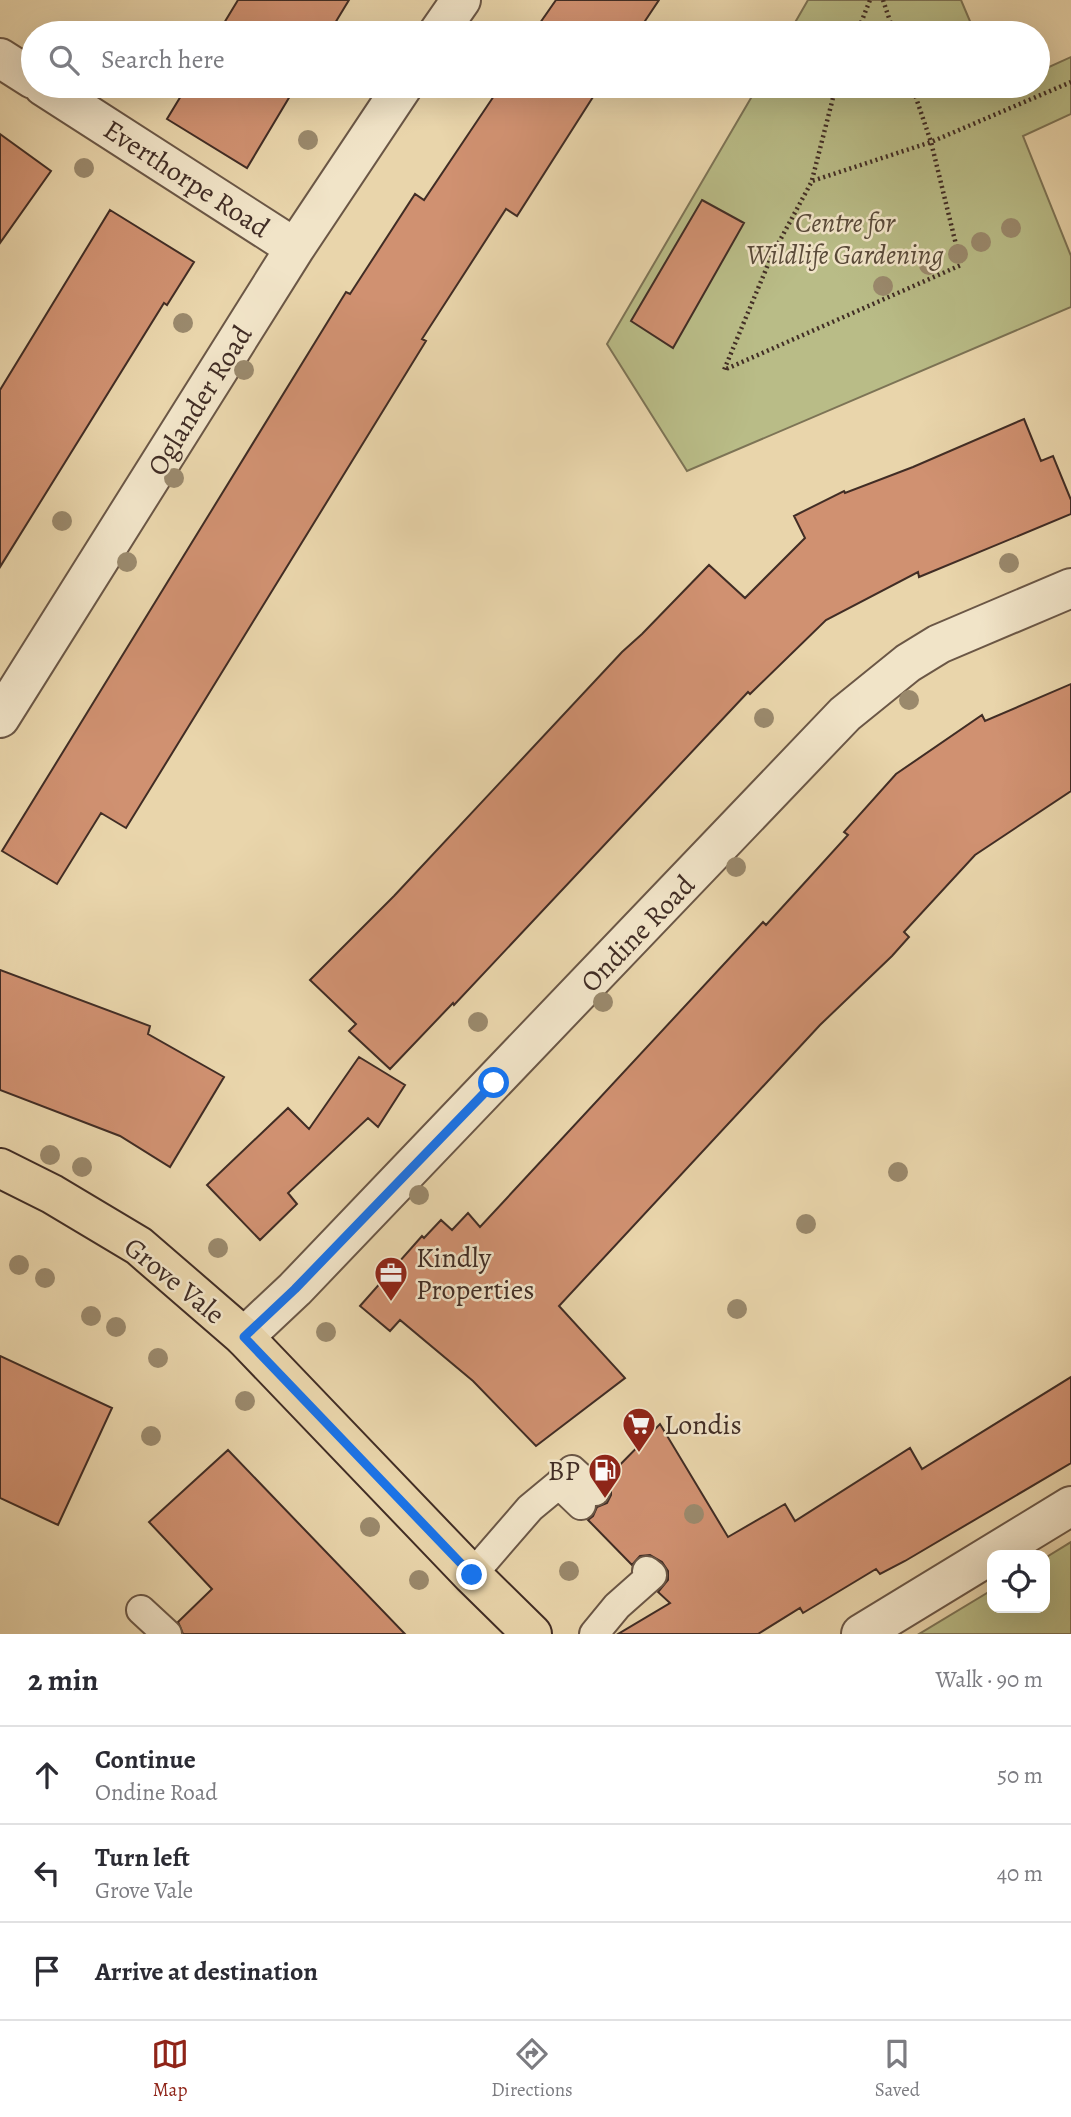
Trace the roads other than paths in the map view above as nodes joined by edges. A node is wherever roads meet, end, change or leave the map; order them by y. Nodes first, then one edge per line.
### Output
1 (461, 0) edge
2 (447, 21) edge
3 (0, 58) edge
4 (21, 71) edge
5 (62, 98) edge
6 (395, 98) edge
7 (295, 248) junction
8 (1071, 588) edge
9 (0, 718) edge
10 (0, 1168) edge
11 (244, 1337) junction
12 (588, 1498) dead end
13 (1071, 1506) edge
14 (653, 1568) dead end
15 (472, 1575) junction
16 (141, 1611) dead end
17 (167, 1634) edge
18 (532, 1634) edge
19 (594, 1634) edge
20 (860, 1634) edge

1 - 2 street
3 - 4 street
5 - 7 street, Everthorpe Road
6 - 7 street, Oglander Road
7 - 9 street, Oglander Road
8 - 11 street, Ondine Road
10 - 11 main road, Grove Vale
11 - 15 main road, Grove Vale
12 - 15 lane
13 - 20 street
14 - 19 lane
15 - 18 main road, Grove Vale
16 - 17 lane

